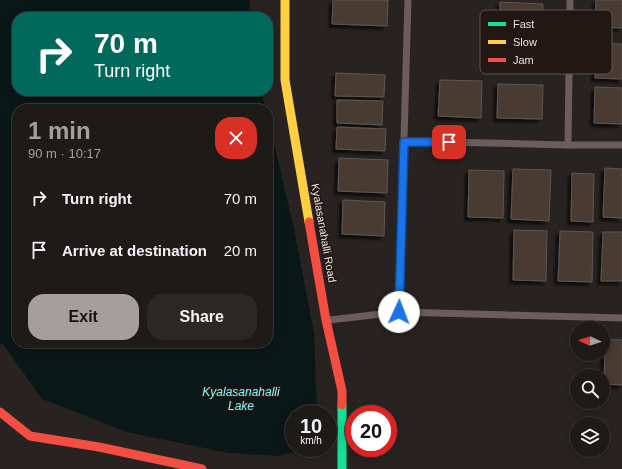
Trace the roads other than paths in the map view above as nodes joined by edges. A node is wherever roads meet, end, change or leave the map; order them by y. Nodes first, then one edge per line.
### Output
1 (285, 0) edge
2 (408, 0) edge
3 (570, 0) edge
4 (570, 10) edge
5 (569, 74) edge
6 (404, 142) junction
7 (568, 145) junction
8 (622, 145) edge
9 (399, 312) junction
10 (622, 318) edge
11 (326, 320) junction
12 (0, 412) edge
13 (202, 469) edge
14 (342, 469) edge

1 - 11 street, Kyalasanahalli Road
2 - 6 lane
3 - 4 lane
5 - 7 lane
6 - 7 lane
6 - 9 lane
7 - 8 lane
9 - 10 lane
9 - 11 lane
11 - 14 street, Kyalasanahalli Road
12 - 13 street

